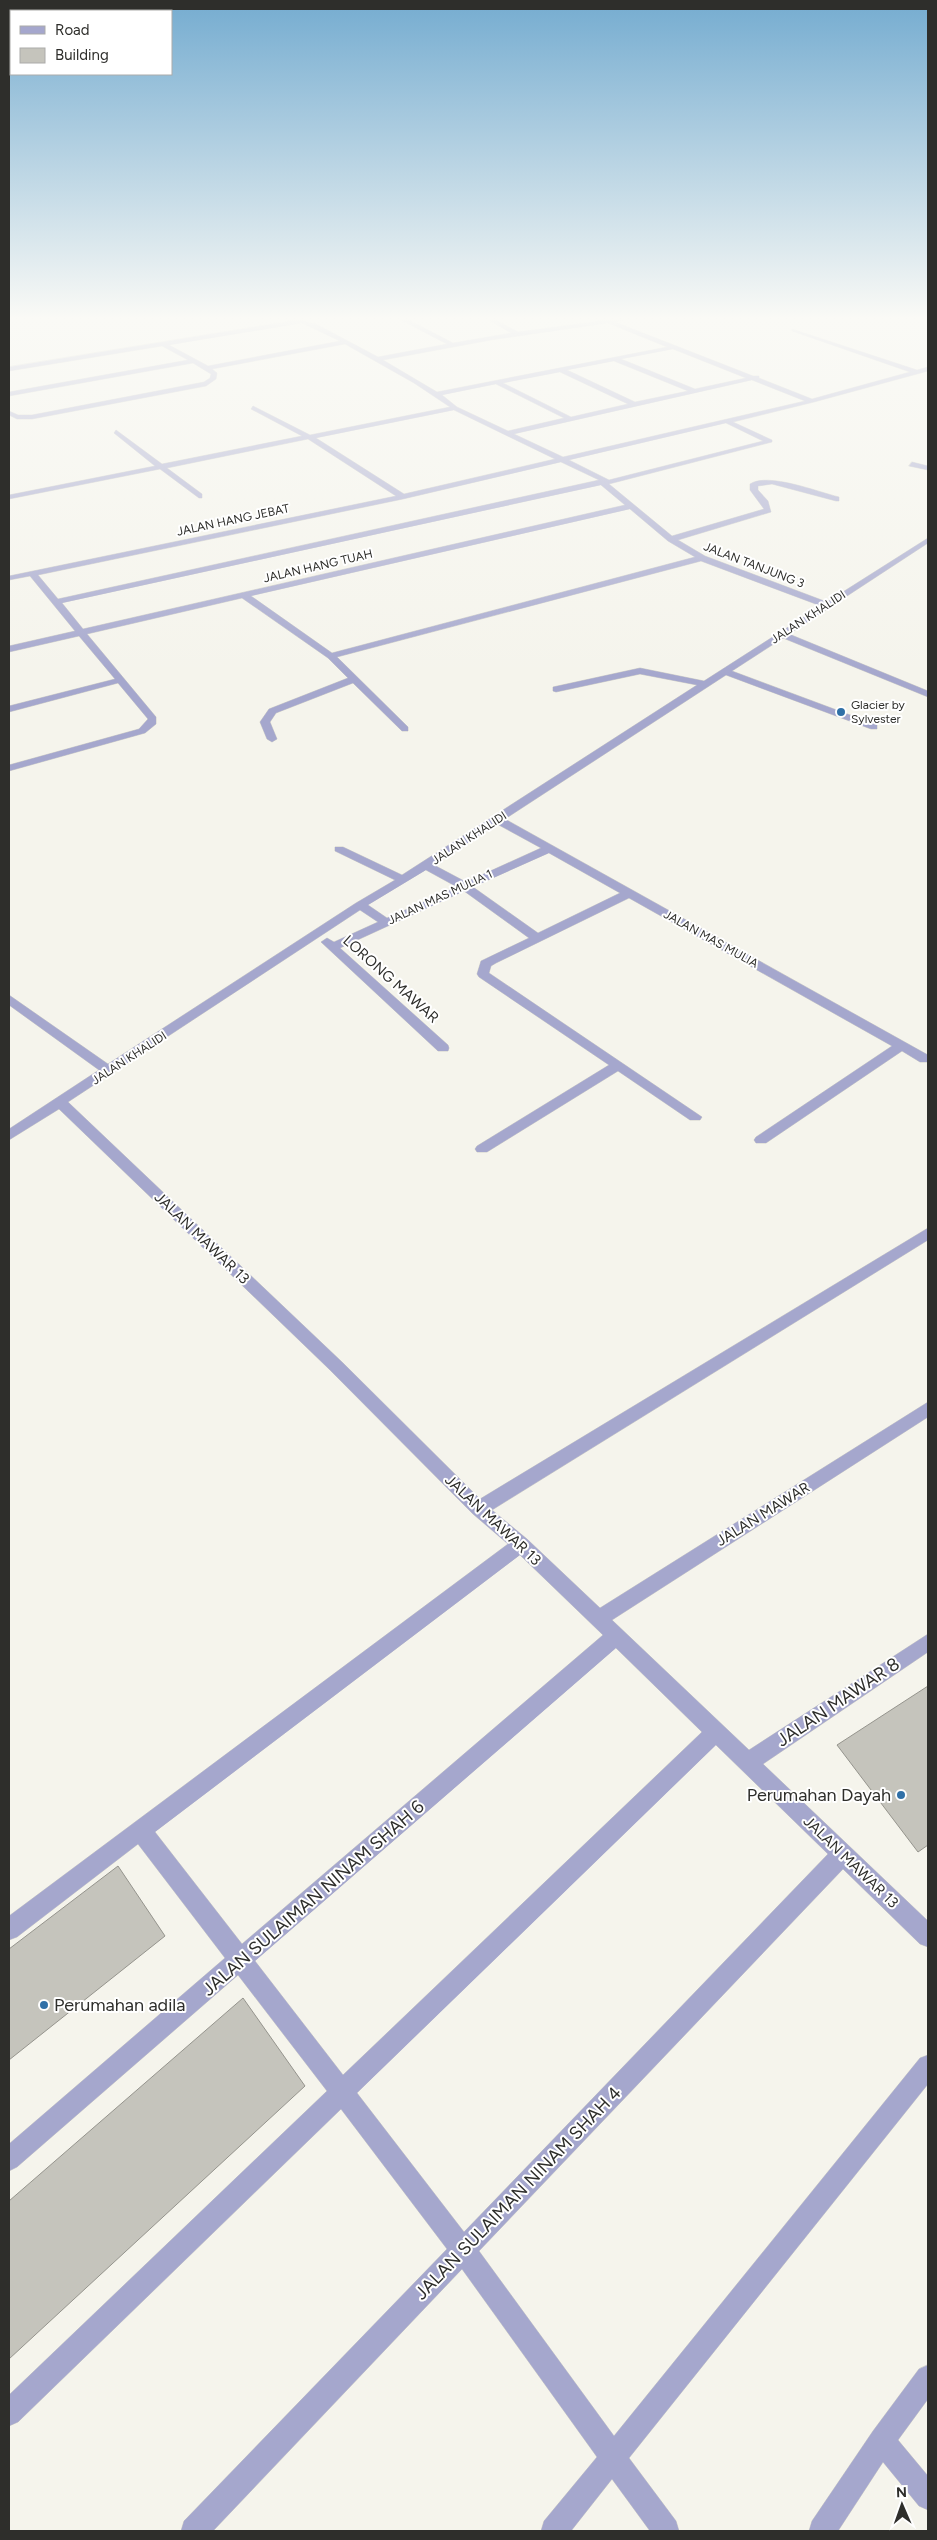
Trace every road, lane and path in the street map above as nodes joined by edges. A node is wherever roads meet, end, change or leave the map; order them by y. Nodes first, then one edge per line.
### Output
1 (311, 438) edge
2 (125, 439) edge
3 (308, 439) edge
4 (519, 439) edge
5 (653, 439) edge
6 (765, 439) edge
7 (563, 460) junction
8 (912, 464) dead end
9 (162, 467) junction
10 (928, 468) edge
11 (605, 482) junction
12 (199, 496) dead end
13 (9, 497) edge
14 (404, 497) junction
15 (836, 499) dead end
16 (632, 506) junction
17 (671, 539) junction
18 (928, 540) edge
19 (702, 558) junction
20 (32, 573) junction
21 (10, 576) edge
22 (245, 596) junction
23 (56, 602) junction
24 (827, 605) junction
25 (81, 633) junction
26 (782, 634) junction
27 (9, 649) edge
28 (331, 656) junction
29 (726, 672) junction
30 (355, 679) junction
31 (120, 680) junction
32 (705, 684) junction
33 (556, 689) dead end
34 (928, 694) edge
35 (9, 709) edge
36 (874, 727) dead end
37 (405, 729) dead end
38 (272, 739) dead end
39 (9, 768) edge
40 (497, 819) junction
41 (339, 849) dead end
42 (549, 849) junction
43 (426, 865) junction
44 (403, 880) junction
45 (464, 886) junction
46 (629, 894) junction
47 (360, 905) junction
48 (386, 922) junction
49 (319, 934) junction
50 (537, 938) junction
51 (332, 947) junction
52 (9, 999) edge
53 (902, 1046) junction
54 (443, 1048) dead end
55 (925, 1059) dead end
56 (618, 1065) junction
57 (109, 1072) junction
58 (60, 1102) junction
59 (695, 1117) dead end
60 (9, 1135) edge
61 (761, 1140) dead end
62 (482, 1149) dead end
63 (928, 1233) edge
64 (928, 1409) edge
65 (479, 1509) junction
66 (521, 1544) junction
67 (598, 1619) junction
68 (616, 1636) junction
69 (928, 1642) edge
70 (716, 1732) junction
71 (748, 1762) junction
72 (141, 1831) junction
73 (843, 1854) junction
74 (9, 1929) edge
75 (928, 1936) edge
76 (240, 1961) junction
77 (928, 2066) edge
78 (343, 2093) junction
79 (9, 2159) edge
80 (463, 2250) junction
81 (928, 2378) edge
82 (9, 2413) edge
83 (882, 2440) junction
84 (614, 2458) junction
85 (928, 2497) edge
86 (194, 2531) edge
87 (554, 2531) edge
88 (666, 2531) edge
89 (822, 2531) edge

1 - 14 street
2 - 9 street
3 - 9 street
4 - 7 street, JALAN TANJUNG 3
5 - 7 street, JALAN HANG JEBAT
6 - 11 street
7 - 11 street, JALAN TANJUNG 3
7 - 14 street, JALAN HANG JEBAT
8 - 10 street
9 - 12 street
9 - 13 street
11 - 16 street, JALAN TANJUNG 3
11 - 23 street
14 - 20 street, JALAN HANG JEBAT
15 - 17 street
16 - 17 street, JALAN TANJUNG 3
16 - 22 street, JALAN HANG TUAH
17 - 19 street, JALAN TANJUNG 3
18 - 24 street, JALAN KHALIDI
19 - 24 street, JALAN TANJUNG 3
19 - 28 street
20 - 21 street, JALAN HANG JEBAT
20 - 23 street
22 - 25 street, JALAN HANG TUAH
22 - 28 street
23 - 25 street
24 - 26 street, JALAN KHALIDI
25 - 27 street, JALAN HANG TUAH
25 - 31 street
26 - 29 street, JALAN KHALIDI
26 - 34 street
28 - 30 street
29 - 32 street, JALAN KHALIDI
29 - 36 street
30 - 37 street
30 - 38 street
31 - 35 street
31 - 39 street
32 - 33 street
32 - 40 street, JALAN KHALIDI
40 - 42 street, JALAN MAS MULIA
40 - 43 street, JALAN KHALIDI
41 - 44 street
42 - 45 street, JALAN MAS MULIA 1
42 - 46 street, JALAN MAS MULIA
43 - 44 street, JALAN KHALIDI
43 - 45 street
44 - 47 street, JALAN KHALIDI
45 - 48 street, JALAN MAS MULIA 1
45 - 50 street
46 - 50 street
46 - 53 street, JALAN MAS MULIA
47 - 48 street
47 - 49 street, JALAN KHALIDI
48 - 51 street, JALAN MAS MULIA 1
49 - 51 street, LORONG MAWAR
49 - 57 street, JALAN KHALIDI
50 - 56 street
51 - 54 street, LORONG MAWAR
52 - 57 street
53 - 55 street, JALAN MAS MULIA
53 - 61 street
56 - 59 street
56 - 62 street
57 - 58 street, JALAN KHALIDI
58 - 60 street, JALAN KHALIDI
58 - 65 street, JALAN MAWAR 13
63 - 65 street
64 - 67 street, JALAN MAWAR
65 - 66 street, JALAN MAWAR 13
66 - 67 street, JALAN MAWAR 13
66 - 72 street
67 - 68 street, JALAN MAWAR 13
68 - 70 street, JALAN MAWAR 13
68 - 76 street, JALAN SULAIMAN NINAM SHAH 6
69 - 71 street, JALAN MAWAR 8
70 - 71 street, JALAN MAWAR 13
70 - 78 street
71 - 73 street, JALAN MAWAR 13
72 - 74 street
72 - 76 street
73 - 75 street, JALAN MAWAR 13
73 - 80 street, JALAN SULAIMAN NINAM SHAH 4
76 - 78 street
76 - 79 street, JALAN SULAIMAN NINAM SHAH 6
77 - 84 street
78 - 80 street
78 - 82 street
80 - 84 street
80 - 86 street, JALAN SULAIMAN NINAM SHAH 4
81 - 83 street
83 - 85 street
83 - 89 street
84 - 87 street
84 - 88 street

